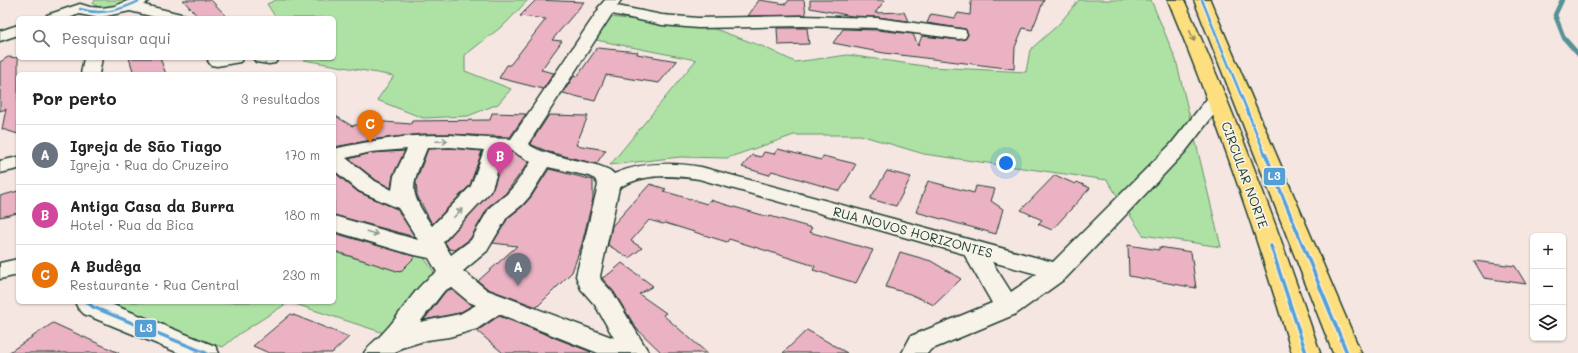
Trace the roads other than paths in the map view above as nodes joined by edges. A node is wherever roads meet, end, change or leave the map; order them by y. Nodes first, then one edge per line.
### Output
1 (1176, 0) edge
2 (1202, 0) edge
3 (139, 2) edge
4 (610, 4) edge
5 (81, 5) edge
6 (103, 15) edge
7 (57, 16) edge
8 (174, 16) edge
9 (16, 31) edge
10 (959, 34) dead end
11 (0, 36) edge
12 (93, 60) edge
13 (229, 60) edge
14 (218, 64) edge
15 (90, 72) edge
16 (1217, 99) junction
17 (418, 142) junction
18 (508, 145) junction
19 (336, 155) edge
20 (543, 159) junction
21 (336, 160) edge
22 (16, 163) edge
23 (0, 167) edge
24 (608, 185) junction
25 (406, 203) junction
26 (336, 224) edge
27 (973, 249) junction
28 (442, 259) junction
29 (16, 268) edge
30 (0, 272) edge
31 (1058, 272) junction
32 (498, 303) junction
33 (89, 304) edge
34 (1006, 307) junction
35 (384, 347) edge
36 (206, 353) edge
37 (626, 353) edge
38 (636, 353) edge
39 (916, 353) edge
40 (1306, 353) edge
41 (1347, 353) edge

1 -> 16 main road, CIRCULAR NORTE
2 - 41 main road, CIRCULAR NORTE
3 - 6 street
3 - 8 street
4 - 10 street
4 - 18 street
5 - 6 street
5 - 7 street
9 - 11 street
12 - 15 street
13 - 14 street
16 - 31 street
16 - 40 main road, CIRCULAR NORTE
17 -> 18 street
17 - 19 street
17 - 25 street
18 - 20 street
28 -> 18 street
20 - 24 street
20 - 28 street
21 - 25 street
22 - 23 street
24 - 27 street, RUA NOVOS HORIZONTES
24 - 38 street
25 - 28 street
26 -> 28 street
27 - 31 street, RUA NOVOS HORIZONTES
27 - 34 street
28 - 32 street
28 - 35 street
29 - 30 street
31 - 34 street
32 - 35 street
32 - 37 street
33 - 36 street
34 - 39 street

